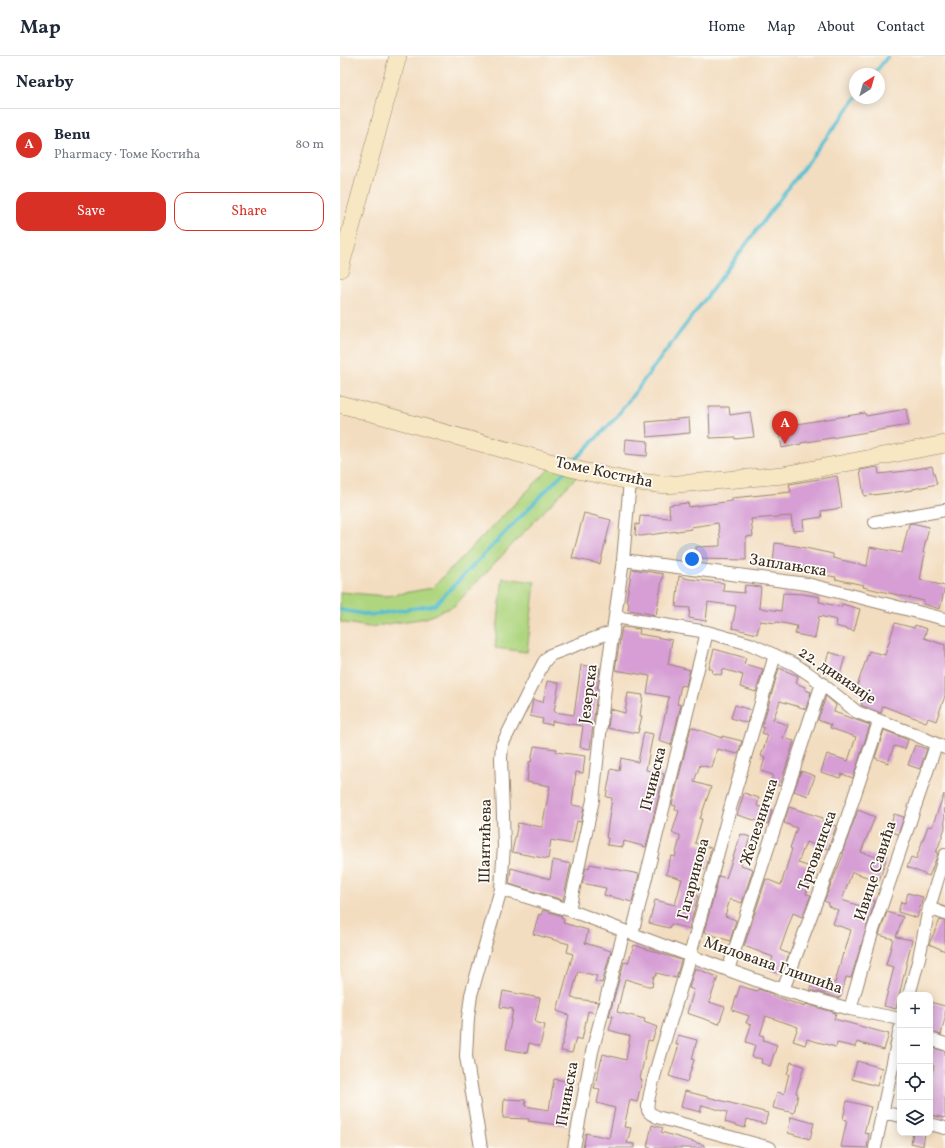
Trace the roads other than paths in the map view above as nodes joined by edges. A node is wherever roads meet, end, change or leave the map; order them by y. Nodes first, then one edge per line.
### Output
1 (398, 56) edge
2 (340, 269) edge
3 (340, 404) edge
4 (945, 444) edge
5 (630, 481) junction
6 (945, 510) edge
7 (875, 522) dead end
8 (624, 560) junction
9 (615, 617) junction
10 (945, 619) edge
11 (707, 632) junction
12 (613, 633) junction
13 (775, 655) junction
14 (822, 683) junction
15 (879, 722) junction
16 (940, 746) edge
17 (945, 855) edge
18 (501, 889) junction
19 (929, 908) junction
20 (569, 910) junction
21 (945, 914) edge
22 (628, 932) junction
23 (690, 955) junction
24 (728, 970) junction
25 (783, 990) junction
26 (910, 992) edge
27 (850, 1009) junction
28 (897, 1018) edge
29 (933, 1040) edge
30 (897, 1044) edge
31 (945, 1044) edge
32 (882, 1112) junction
33 (897, 1115) edge
34 (933, 1125) edge
35 (945, 1128) edge
36 (481, 1148) edge
37 (574, 1148) edge
38 (770, 1148) edge
39 (875, 1148) edge

1 - 2 street
3 - 5 street, Томе Костића
4 - 5 street, Томе Костића
5 - 8 street, Језерска
6 - 7 street
8 - 9 street, Језерска
8 - 10 street, Заплањска
9 - 11 street, 22. дивизије
9 - 12 street, Језерска
11 - 13 street, 22. дивизије
11 - 22 street, Пчињска
12 - 18 street, Шантићева
12 - 20 street, Језерска
13 - 14 street, 22. дивизије
13 - 23 street, Гагаринова
14 - 15 street, 22. дивизије
14 - 24 street, Железничка
15 - 16 street, 22. дивизије
15 - 25 street, Трговинска
16 - 27 street, Ивице Савића
17 - 19 street
18 - 20 street, Милована Глишића
18 - 36 street, Шантићева
19 - 21 street
19 - 26 street
20 - 22 street, Милована Глишића
22 - 23 street, Милована Глишића
22 - 37 street, Пчињска
23 - 24 street, Милована Глишића
23 - 38 street, Гагаринова
24 - 25 street, Милована Глишића
25 - 27 street, Милована Глишића
27 - 28 street, Милована Глишића
29 - 31 street
30 - 32 street
32 - 33 street
32 - 39 street
34 - 35 street

